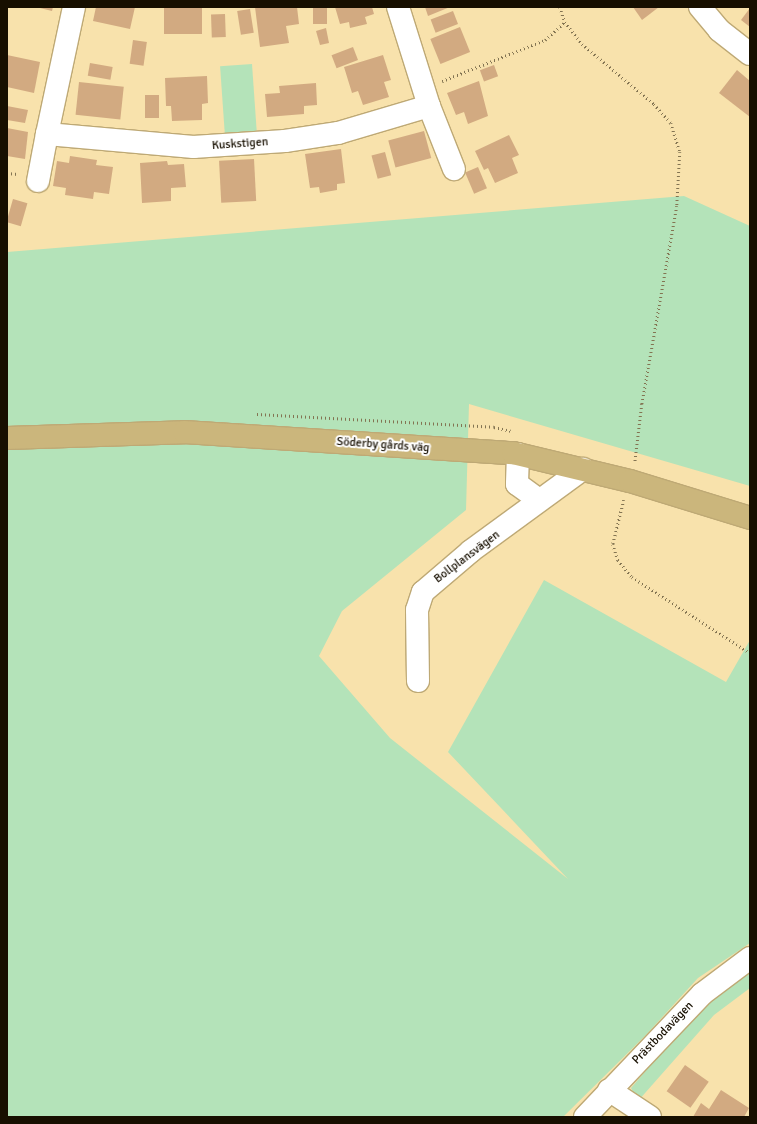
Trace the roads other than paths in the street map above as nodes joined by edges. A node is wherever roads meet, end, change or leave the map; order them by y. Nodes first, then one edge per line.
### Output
1 (74, 7) edge
2 (398, 7) edge
3 (700, 7) edge
4 (750, 54) edge
5 (426, 97) junction
6 (47, 134) junction
7 (454, 169) dead end
8 (38, 181) dead end
9 (7, 438) edge
10 (518, 454) junction
11 (583, 469) junction
12 (539, 500) junction
13 (750, 518) edge
14 (418, 680) dead end
15 (750, 958) edge
16 (609, 1090) junction
17 (585, 1117) edge
18 (650, 1117) edge

1 - 6 street
2 - 5 street
3 - 4 street
5 - 6 street, Kuskstigen
5 - 7 street
6 - 8 street
9 - 10 main road, Söderby gårds väg
10 - 11 main road, Söderby gårds väg
10 - 12 street
11 - 12 street, Bollplansvägen
11 - 13 main road, Söderby gårds väg
12 - 14 street, Bollplansvägen
15 - 16 street, Prästbodavägen
16 - 17 street, Prästbodavägen
16 - 18 street

